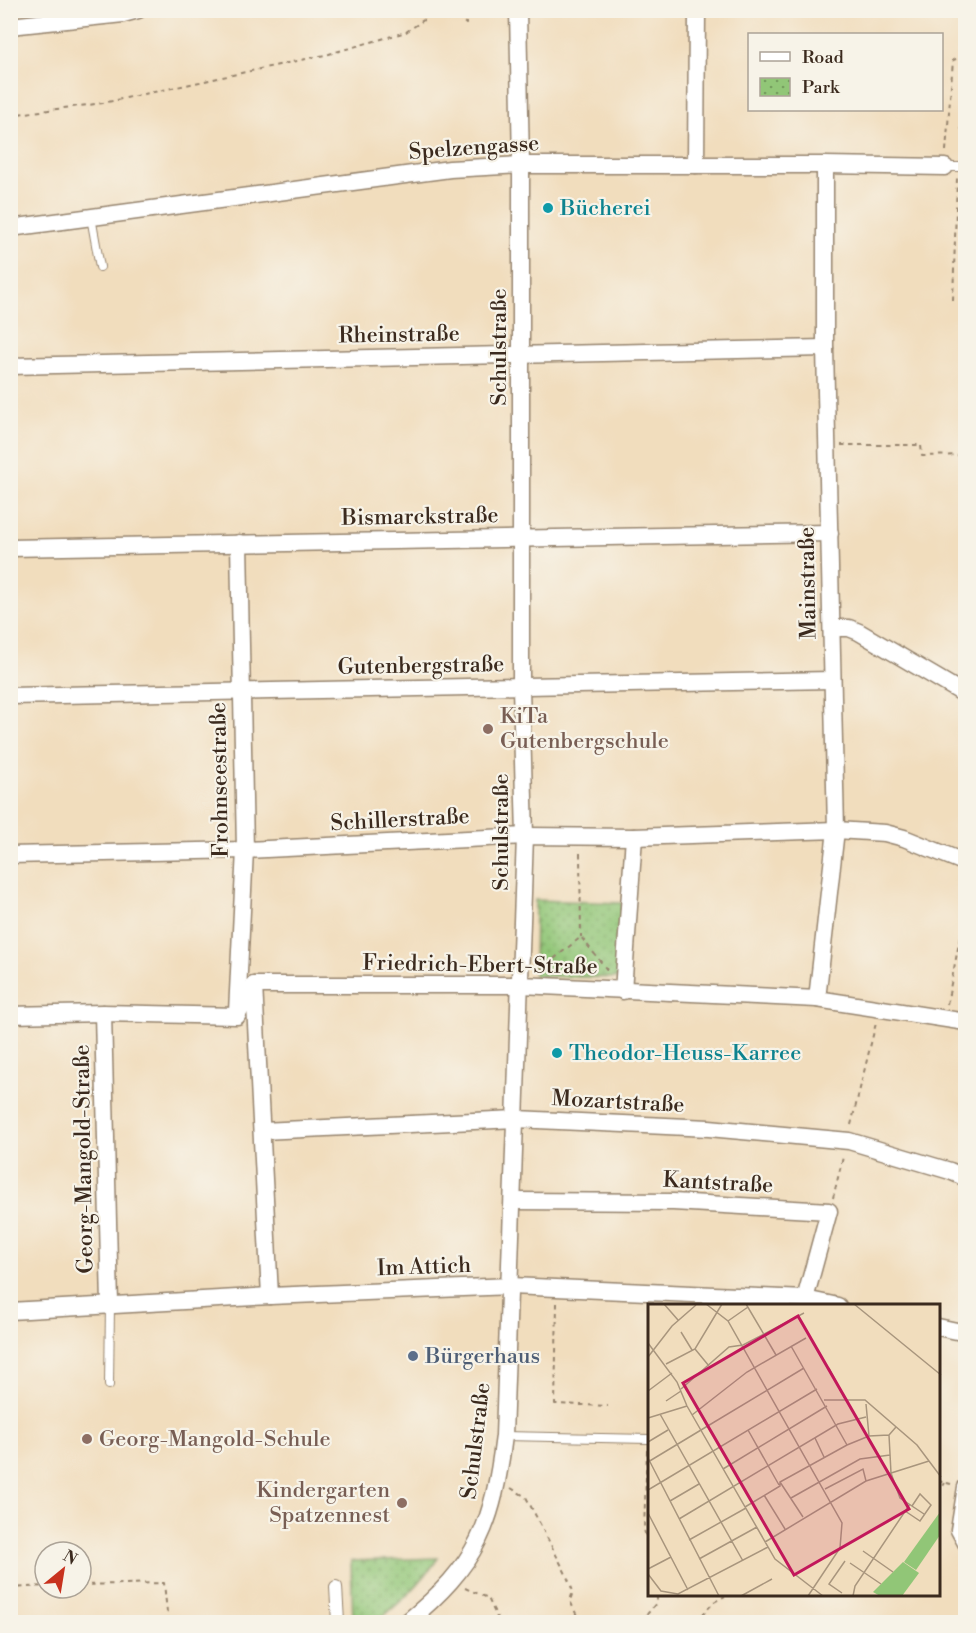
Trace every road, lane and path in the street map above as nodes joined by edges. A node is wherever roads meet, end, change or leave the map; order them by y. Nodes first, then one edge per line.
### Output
1 (138, 10) edge
2 (433, 10) edge
3 (451, 10) edge
4 (466, 10) edge
5 (518, 10) edge
6 (697, 10) edge
7 (10, 26) edge
8 (966, 56) edge
9 (10, 115) edge
10 (966, 159) edge
11 (521, 165) junction
12 (696, 165) junction
13 (825, 165) junction
14 (945, 167) junction
15 (91, 218) junction
16 (10, 228) edge
17 (100, 267) dead end
18 (952, 300) dead end
19 (825, 348) junction
20 (522, 355) junction
21 (10, 366) edge
22 (827, 445) junction
23 (966, 455) edge
24 (830, 533) junction
25 (522, 538) junction
26 (239, 543) junction
27 (10, 548) edge
28 (832, 628) junction
29 (831, 680) junction
30 (521, 687) junction
31 (241, 692) junction
32 (966, 695) edge
33 (10, 696) edge
34 (836, 830) junction
35 (525, 836) junction
36 (580, 836) junction
37 (634, 837) junction
38 (246, 850) junction
39 (10, 855) edge
40 (966, 863) edge
41 (961, 933) dead end
42 (581, 937) junction
43 (254, 985) junction
44 (521, 985) junction
45 (623, 991) junction
46 (817, 999) junction
47 (880, 1008) junction
48 (103, 1013) junction
49 (10, 1015) edge
50 (237, 1016) junction
51 (945, 1018) junction
52 (966, 1022) edge
53 (516, 1119) junction
54 (262, 1131) junction
55 (846, 1141) junction
56 (966, 1178) edge
57 (513, 1201) junction
58 (829, 1211) junction
59 (511, 1286) junction
60 (557, 1288) junction
61 (270, 1296) junction
62 (806, 1299) junction
63 (739, 1301) edge
64 (764, 1302) edge
65 (829, 1304) edge
66 (110, 1305) junction
67 (10, 1311) edge
68 (940, 1330) edge
69 (966, 1333) edge
70 (110, 1385) dead end
71 (608, 1406) dead end
72 (504, 1436) junction
73 (648, 1439) edge
74 (499, 1479) junction
75 (945, 1483) dead end
76 (966, 1487) edge
77 (940, 1490) edge
78 (966, 1544) edge
79 (648, 1547) edge
80 (452, 1581) junction
81 (93, 1585) edge
82 (33, 1586) edge
83 (10, 1587) edge
84 (336, 1587) dead end
85 (657, 1597) edge
86 (723, 1597) edge
87 (425, 1617) edge
88 (168, 1623) edge
89 (338, 1623) edge
90 (407, 1623) edge
91 (499, 1623) edge
92 (580, 1623) edge
93 (641, 1623) edge
94 (696, 1623) edge

1 - 7 street
2 - 9 path
3 - 4 path
5 - 11 street, Schulstraße
6 - 12 street
8 - 14 path
10 - 14 lane
11 - 12 street, Spelzengasse
11 - 15 street, Spelzengasse
11 - 20 street, Schulstraße
12 - 13 street, Spelzengasse
13 - 14 street, Spelzengasse
13 - 19 street, Mainstraße
14 - 18 path
15 - 16 street, Spelzengasse
15 - 17 lane
19 - 20 street, Rheinstraße
19 - 22 street, Mainstraße
20 - 21 street, Rheinstraße
20 - 25 street, Schulstraße
22 - 23 path
22 - 24 street, Mainstraße
24 - 25 street, Bismarckstraße
24 - 28 street, Mainstraße
25 - 26 street, Bismarckstraße
25 - 30 street, Schulstraße
26 - 27 street, Bismarckstraße
26 - 31 street, Frohnseestraße
28 - 29 street, Mainstraße
28 - 32 street
29 - 30 street, Gutenbergstraße
29 - 34 street, Mainstraße
30 - 31 street, Gutenbergstraße
30 - 35 street, Schulstraße
31 - 33 street, Gutenbergstraße
31 - 38 street, Frohnseestraße
34 - 37 street, Schillerstraße
34 - 40 street, Schillerstraße
34 - 46 street, Mainstraße
35 - 36 street, Schillerstraße
35 - 38 street, Schillerstraße
35 - 44 street, Schulstraße
36 - 37 street, Schillerstraße
36 - 42 path
37 - 45 street
38 - 39 street, Schillerstraße
38 - 50 street, Frohnseestraße
41 - 51 path
42 - 44 path
42 - 45 path
43 - 44 street, Friedrich-Ebert-Straße
43 - 50 street
43 - 54 street
44 - 45 street, Friedrich-Ebert-Straße
44 - 53 street, Schulstraße
45 - 46 street, Friedrich-Ebert-Straße
46 - 47 street, Friedrich-Ebert-Straße
47 - 51 street, Friedrich-Ebert-Straße
47 - 55 path
48 - 49 street
48 - 50 street
48 - 66 street, Georg-Mangold-Straße
51 - 52 street, Friedrich-Ebert-Straße
53 - 54 street, Mozartstraße
53 - 55 street, Mozartstraße
53 - 57 street, Schulstraße
54 - 61 street
55 - 56 street, Mozartstraße
55 - 58 path
57 - 58 street, Kantstraße
57 - 59 street, Schulstraße
58 - 62 street
59 - 60 street, Im Attich
59 - 61 street, Im Attich
59 - 72 street, Schulstraße
60 - 63 street, Im Attich
60 - 71 path
61 - 66 street, Im Attich
62 - 64 street, Im Attich
62 - 65 street, Im Attich
63 - 64 street, Im Attich
66 - 67 street, Im Attich
66 - 70 lane
68 - 69 street
72 - 73 lane
72 - 74 street, Schulstraße
73 - 79 path
74 - 80 street, Schulstraße
74 - 92 path
75 - 77 path
76 - 78 street
80 - 87 street, Schulstraße
80 - 91 path
81 - 88 path
82 - 83 path
84 - 89 street
85 - 93 path
86 - 94 path
87 - 90 street, Schulstraße

